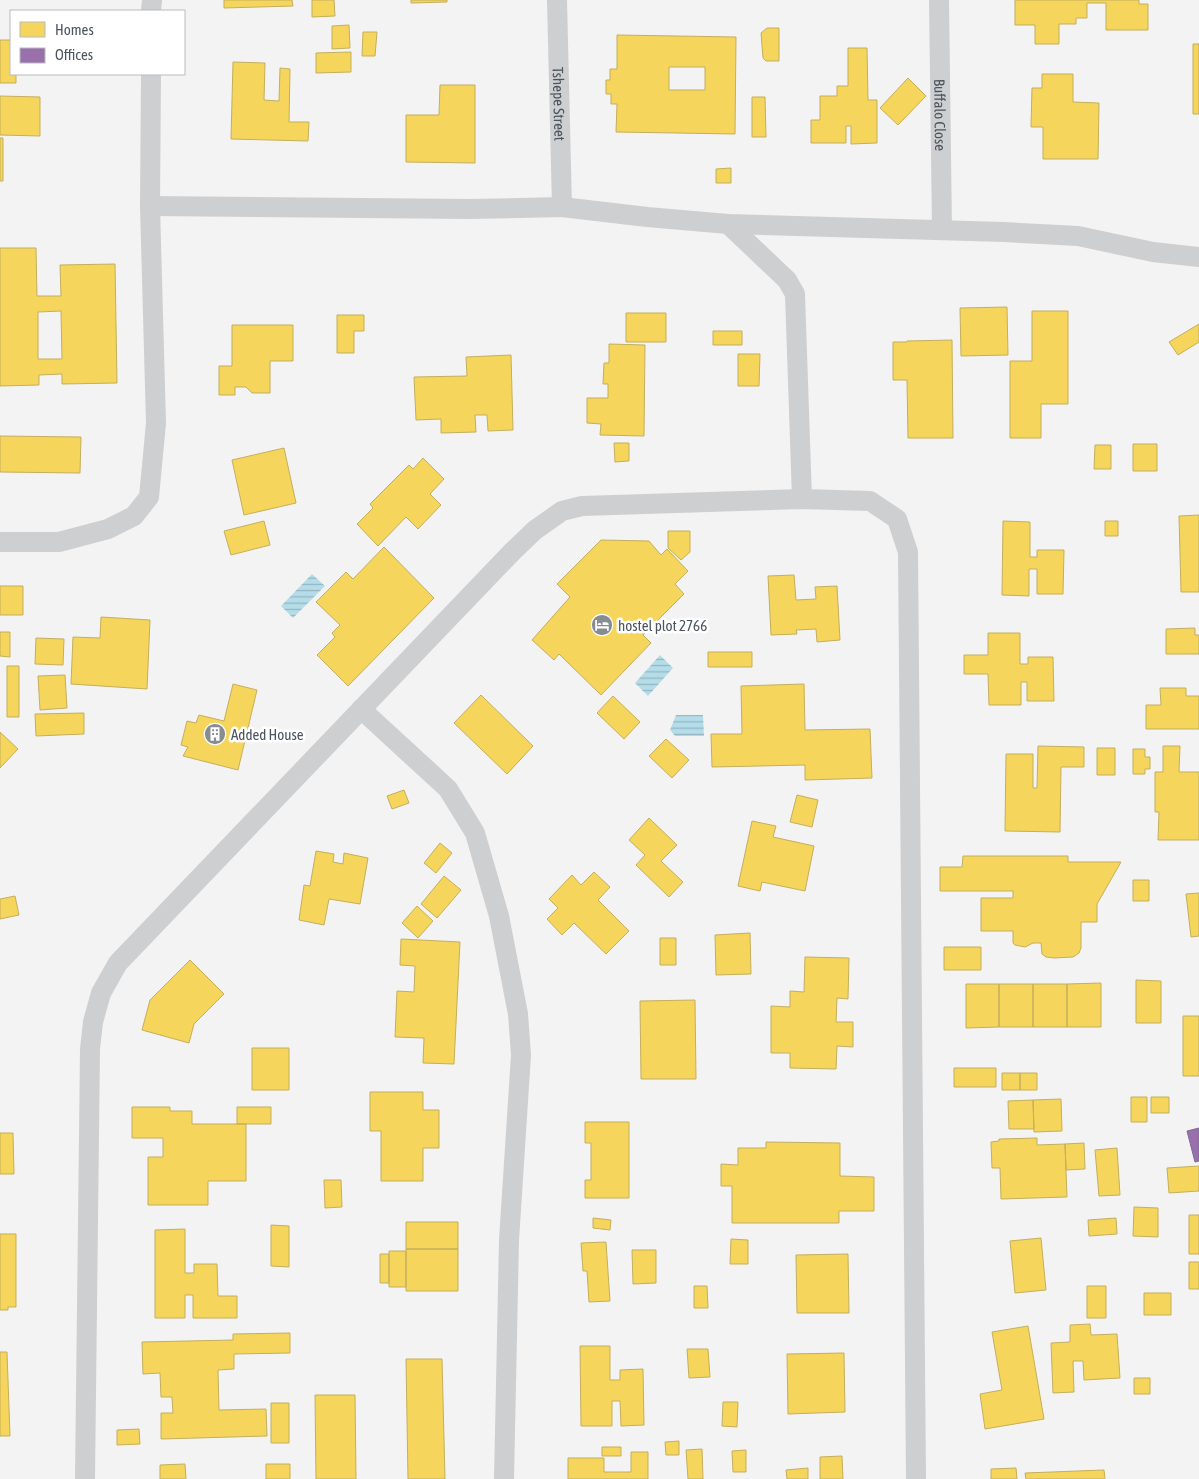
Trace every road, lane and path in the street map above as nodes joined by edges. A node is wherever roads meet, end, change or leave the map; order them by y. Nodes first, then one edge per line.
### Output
1 (557, 0) edge
2 (939, 0) edge
3 (151, 75) edge
4 (150, 206) junction
5 (562, 207) junction
6 (728, 224) junction
7 (942, 230) junction
8 (1199, 257) edge
9 (802, 499) junction
10 (0, 542) edge
11 (361, 709) junction
12 (85, 1479) edge
13 (504, 1479) edge
14 (916, 1479) edge

1 - 5 street, Tshepe Street
2 - 7 street, Buffalo Close
3 - 4 street
4 - 5 street
4 - 10 street
5 - 6 street
6 - 7 street
6 - 9 street
7 - 8 street
9 - 11 street
9 - 14 street
11 - 12 street
11 - 13 street

